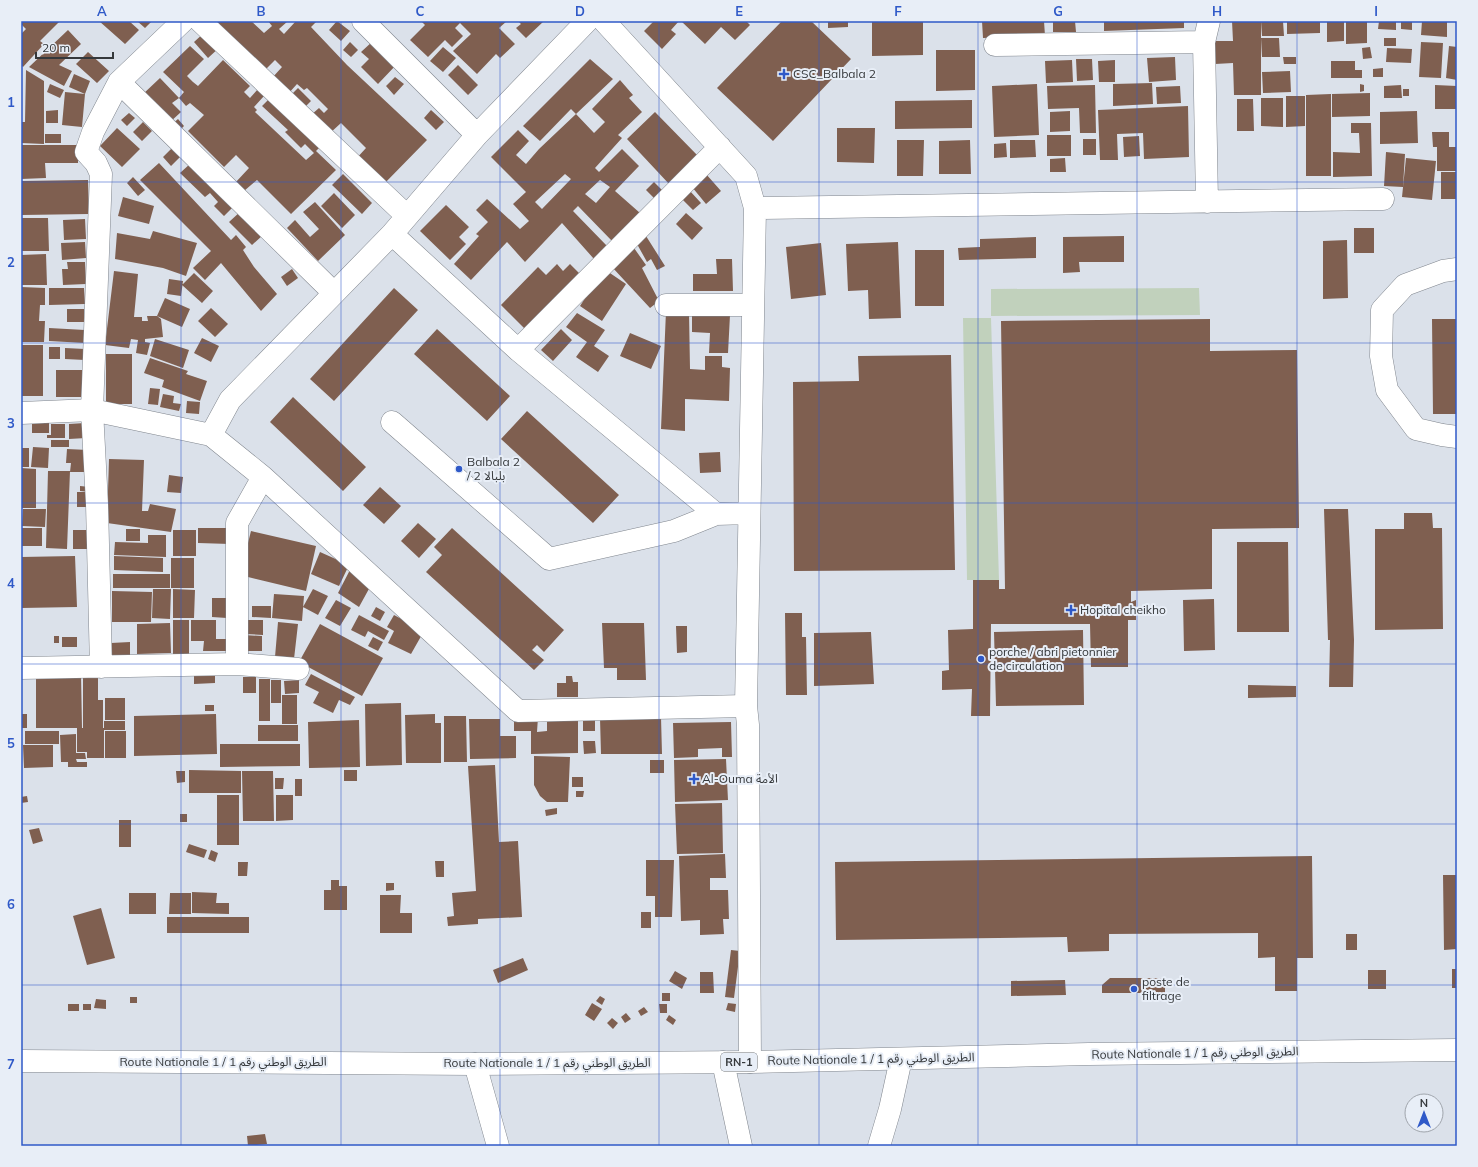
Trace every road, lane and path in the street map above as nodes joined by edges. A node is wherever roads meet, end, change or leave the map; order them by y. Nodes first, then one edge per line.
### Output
1 (183, 21) edge
2 (200, 21) edge
3 (363, 21) edge
4 (587, 21) edge
5 (604, 21) edge
6 (1209, 21) edge
7 (1204, 42) junction
8 (995, 45) dead end
9 (119, 82) junction
10 (477, 134) junction
11 (720, 147) junction
12 (1383, 199) dead end
13 (1207, 202) junction
14 (755, 208) junction
15 (407, 216) junction
16 (392, 234) junction
17 (1457, 269) edge
18 (334, 293) junction
19 (666, 305) dead end
20 (753, 305) junction
21 (518, 350) junction
22 (92, 410) junction
23 (21, 413) edge
24 (392, 422) dead end
25 (211, 435) junction
26 (1457, 437) edge
27 (263, 477) junction
28 (749, 513) junction
29 (716, 514) junction
30 (237, 664) junction
31 (101, 667) junction
32 (21, 668) edge
33 (298, 669) dead end
34 (746, 706) junction
35 (1457, 1050) edge
36 (901, 1059) junction
37 (21, 1061) edge
38 (723, 1062) junction
39 (750, 1062) junction
40 (475, 1064) junction
41 (498, 1146) edge
42 (741, 1146) edge
43 (879, 1146) edge

1 - 9 street
2 - 15 street
3 - 10 street
4 - 10 street
5 - 11 street
6 - 7 street
7 - 8 street
7 - 13 street
9 - 18 street
9 - 22 street
10 - 15 street
11 - 14 street
11 - 21 street
12 - 13 street
13 - 14 street
14 - 20 street
15 - 16 street
16 - 18 street
16 - 21 street
17 - 26 street
18 - 25 street
19 - 20 street
20 - 28 street
21 - 29 street
22 - 23 street
22 - 25 street
22 - 31 street
24 - 29 street
25 - 27 street
27 - 30 street
27 - 34 street
28 - 29 street
28 - 34 street
30 - 31 street
30 - 33 street
31 - 32 street
34 - 39 street
35 - 36 street, Route Nationale 1 / الطريق الوطني رقم 1 / RN-1
36 - 39 street, Route Nationale 1 / الطريق الوطني رقم 1 / RN-1
36 - 43 street
37 - 40 street, Route Nationale 1 / الطريق الوطني رقم 1 / RN-1
38 - 39 street, Route Nationale 1 / الطريق الوطني رقم 1 / RN-1
38 - 40 street, Route Nationale 1 / الطريق الوطني رقم 1 / RN-1
38 - 42 street
40 - 41 street

